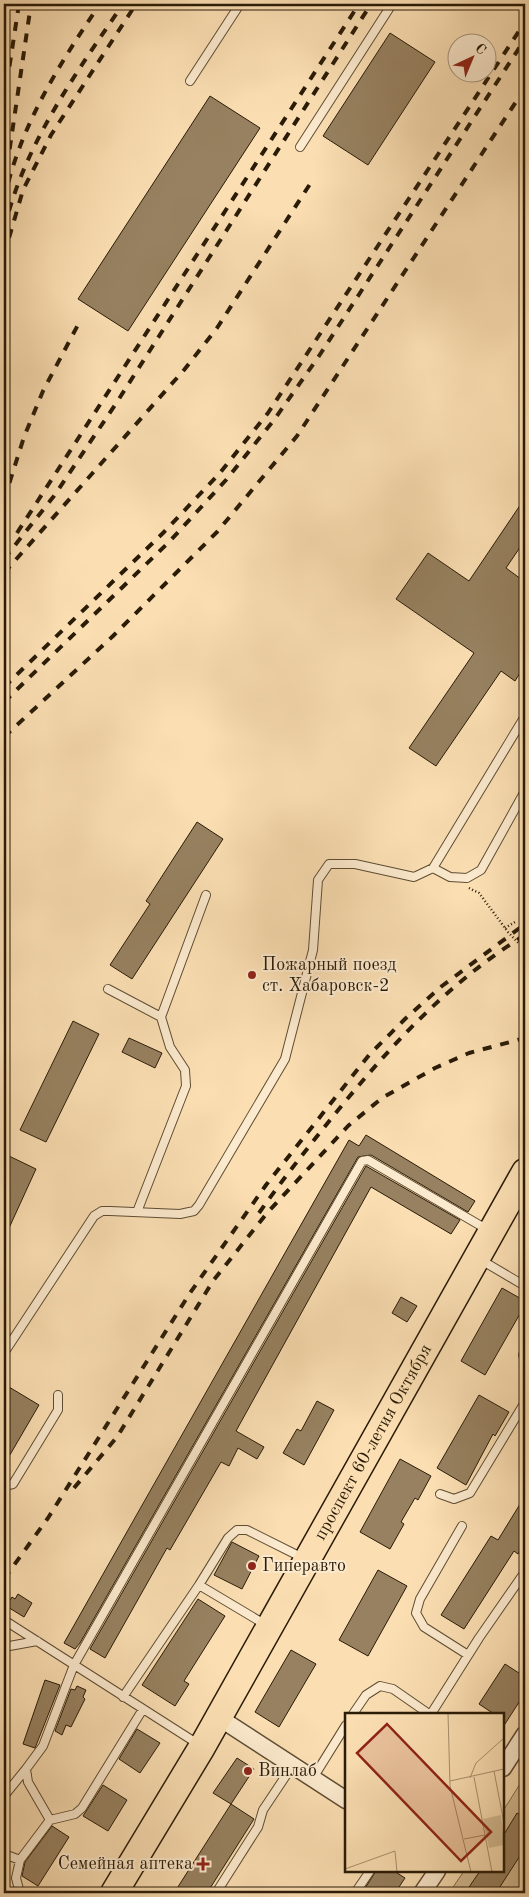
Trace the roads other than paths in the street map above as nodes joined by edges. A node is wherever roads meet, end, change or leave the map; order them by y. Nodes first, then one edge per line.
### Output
1 (240, 4) edge
2 (392, 4) edge
3 (190, 81) dead end
4 (300, 148) dead end
5 (525, 716) edge
6 (525, 791) edge
7 (433, 868) junction
8 (206, 895) dead end
9 (108, 989) dead end
10 (161, 1017) junction
11 (525, 1172) edge
12 (137, 1212) junction
13 (491, 1232) junction
14 (477, 1258) junction
15 (525, 1286) edge
16 (525, 1350) edge
17 (4, 1353) edge
18 (525, 1362) edge
19 (58, 1395) dead end
20 (525, 1402) edge
21 (4, 1486) edge
22 (440, 1494) dead end
23 (462, 1526) dead end
24 (307, 1560) junction
25 (524, 1575) edge
26 (199, 1585) junction
27 (4, 1620) edge
28 (269, 1627) junction
29 (37, 1641) junction
30 (4, 1647) edge
31 (468, 1655) junction
32 (74, 1665) junction
33 (123, 1697) junction
34 (143, 1710) junction
35 (355, 1713) edge
36 (429, 1713) edge
37 (431, 1713) edge
38 (218, 1717) junction
39 (345, 1728) edge
40 (525, 1734) edge
41 (202, 1746) junction
42 (293, 1765) junction
43 (504, 1766) edge
44 (26, 1769) junction
45 (313, 1778) junction
46 (4, 1796) edge
47 (345, 1799) edge
48 (50, 1820) junction
49 (4, 1854) edge
50 (20, 1860) junction
51 (369, 1872) edge
52 (436, 1872) edge
53 (20, 1893) edge
54 (114, 1893) edge
55 (216, 1893) edge
56 (355, 1893) edge
57 (422, 1893) edge

1 - 3 lane
2 - 4 lane
5 - 7 lane
6 - 7 lane
7 - 12 lane
8 - 10 lane
9 - 10 lane
10 - 12 lane
11 - 13 highway, проспект 60-летия Октября
12 - 17 lane
13 - 14 highway, проспект 60-летия Октября
13 - 32 lane
14 - 15 lane
14 - 24 highway, проспект 60-летия Октября
16 - 18 lane
19 - 21 lane
20 - 22 lane
23 - 31 lane
24 - 26 lane
24 - 28 highway, проспект 60-летия Октября
25 - 31 lane
26 - 28 lane
26 - 33 lane
27 - 29 lane
28 - 38 highway, проспект 60-летия Октября
29 - 30 lane
29 - 32 lane
31 - 37 lane
32 - 33 lane
32 - 44 lane
33 - 34 lane
34 - 41 lane
34 - 48 lane
35 - 36 lane
38 - 41 highway, проспект 60-летия Октября
38 - 42 street
39 - 45 lane
40 - 43 street
41 - 54 highway, проспект 60-летия Октября
42 - 45 street
42 - 55 lane
44 - 46 lane
44 - 48 lane
45 - 47 street
48 - 50 lane
49 - 50 lane
50 - 53 lane
51 - 56 lane
52 - 57 street

